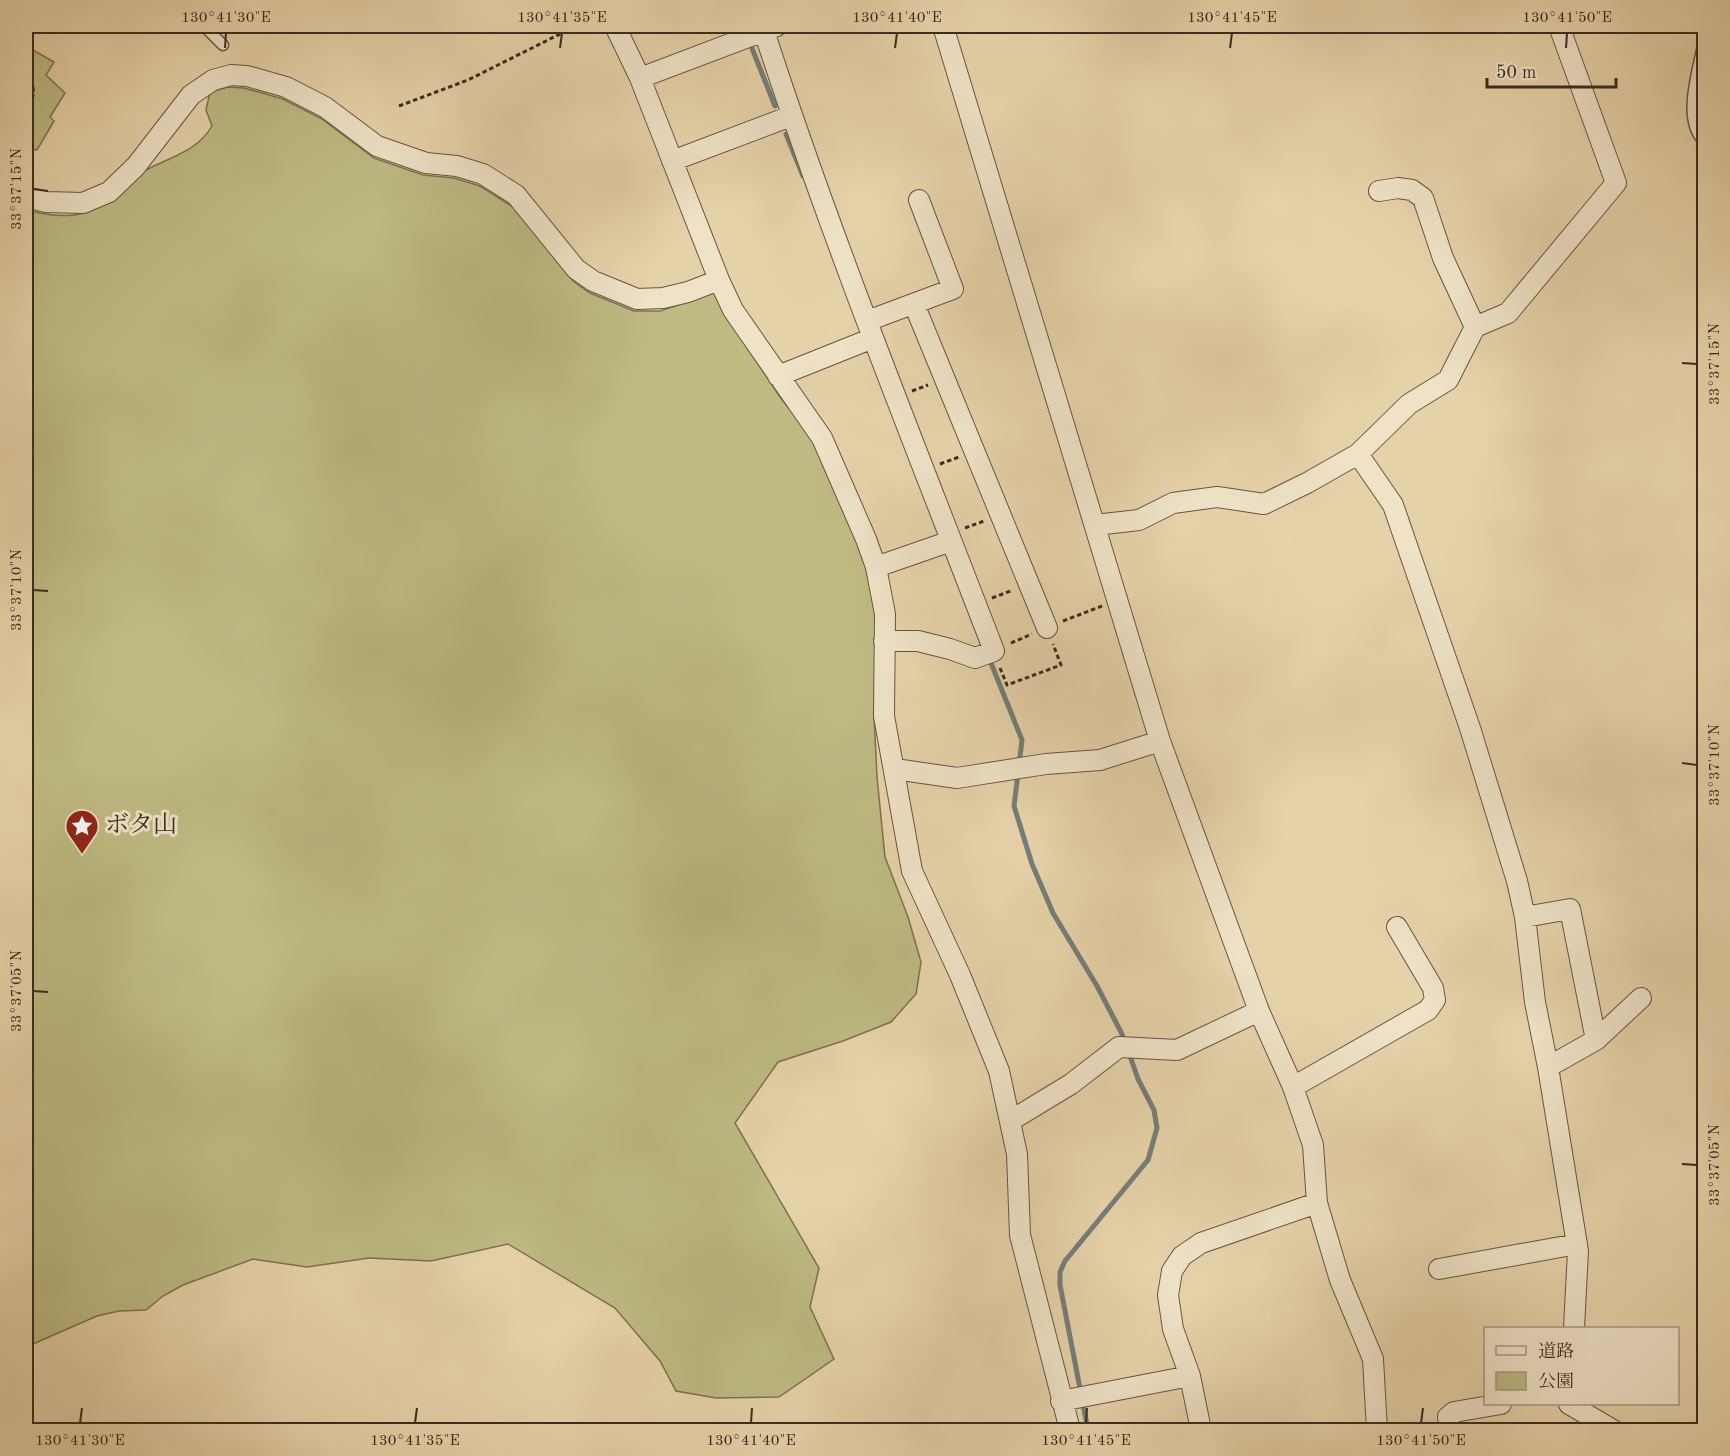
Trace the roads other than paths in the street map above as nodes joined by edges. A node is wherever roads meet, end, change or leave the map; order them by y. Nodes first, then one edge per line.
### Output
1 (204, 26) edge
2 (615, 26) edge
3 (943, 26) edge
4 (1559, 26) edge
5 (760, 32) edge
6 (1704, 41) edge
7 (223, 45) dead end
8 (640, 78) junction
9 (1700, 86) edge
10 (791, 116) junction
11 (1704, 141) edge
12 (672, 161) junction
13 (1379, 191) dead end
14 (26, 197) edge
15 (919, 200) dead end
16 (719, 280) junction
17 (914, 304) junction
18 (1475, 327) junction
19 (868, 334) junction
20 (778, 376) junction
21 (1358, 454) junction
22 (1095, 525) junction
23 (946, 540) junction
24 (876, 567) junction
25 (1047, 628) road end
26 (884, 640) junction
27 (1160, 741) junction
28 (895, 769) junction
29 (1525, 917) junction
30 (1397, 927) dead end
31 (1641, 998) dead end
32 (1259, 1011) junction
33 (1596, 1040) junction
34 (1548, 1067) junction
35 (1293, 1087) junction
36 (1010, 1121) junction
37 (1317, 1203) junction
38 (1576, 1244) junction
39 (1439, 1269) dead end
40 (1574, 1327) edge
41 (1190, 1376) junction
42 (1075, 1398) junction
43 (1495, 1405) edge
44 (1571, 1405) edge
45 (1070, 1431) edge
46 (1201, 1431) edge
47 (1377, 1431) edge
48 (1451, 1431) edge
49 (1613, 1431) edge

1 - 7 lane
2 - 8 street
3 - 22 street
4 - 18 street
5 - 8 street
5 - 10 street
6 - 9 lane
8 - 12 street
9 - 11 lane
10 - 12 street
10 - 19 street
12 - 16 street
13 - 18 street
14 - 16 street
15 - 17 street
16 - 20 street
17 - 19 street
17 - 25 street
18 - 21 street
19 - 20 street
19 - 23 street
20 - 24 street
21 - 22 street
21 - 29 street
22 - 27 street
23 - 24 street
23 - 26 street
24 - 26 street
26 - 28 street
27 - 28 street
27 - 32 street
28 - 36 street
29 - 33 street
29 - 34 street
30 - 35 street
31 - 33 street
32 - 35 street
32 - 36 street
33 - 34 street
34 - 38 street
35 - 37 street
36 - 42 street
37 - 41 street
37 - 47 street
38 - 39 street
38 - 40 street
41 - 42 street
41 - 46 street
42 - 45 street
43 - 48 street
44 - 49 street

